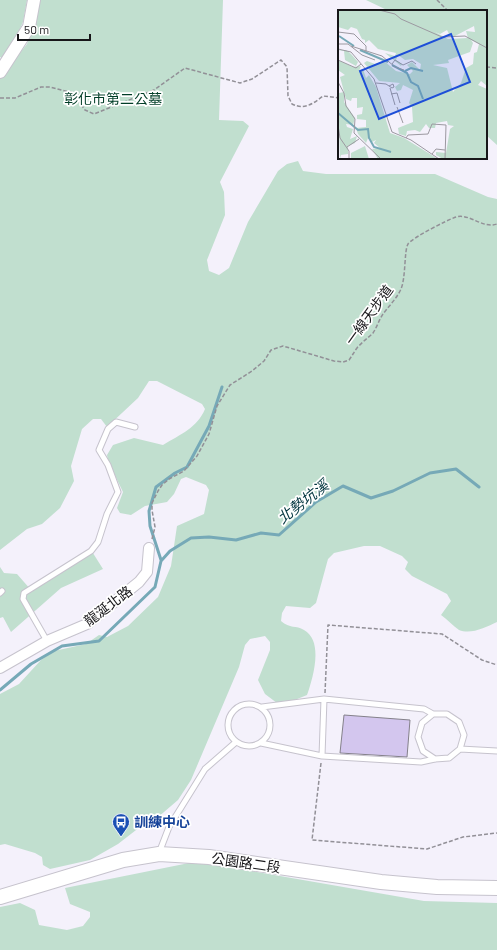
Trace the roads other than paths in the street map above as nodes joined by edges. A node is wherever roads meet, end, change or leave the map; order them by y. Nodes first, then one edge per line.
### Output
1 (34, 0) edge
2 (0, 72) edge
3 (135, 427) dead end
4 (149, 548) road end
5 (47, 641) junction
6 (0, 668) edge
7 (324, 699) junction
8 (262, 708) junction
9 (433, 714) junction
10 (236, 742) junction
11 (261, 743) junction
12 (460, 749) junction
13 (497, 751) edge
14 (322, 756) junction
15 (435, 758) junction
16 (159, 854) junction
17 (497, 888) edge
18 (0, 897) edge

1 - 2 street
3 - 5 lane
4 - 5 street, 龍涎北路
5 - 6 street, 龍涎北路
7 - 8 lane
7 - 9 lane
7 - 14 lane
8 - 10 lane
8 - 11 lane
9 - 12 lane
9 - 15 lane
10 - 11 lane
10 - 16 lane
11 - 14 lane
12 - 13 lane
12 - 15 lane
14 - 15 lane
16 - 17 main road, 公園路二段
16 - 18 main road, 公園路二段

